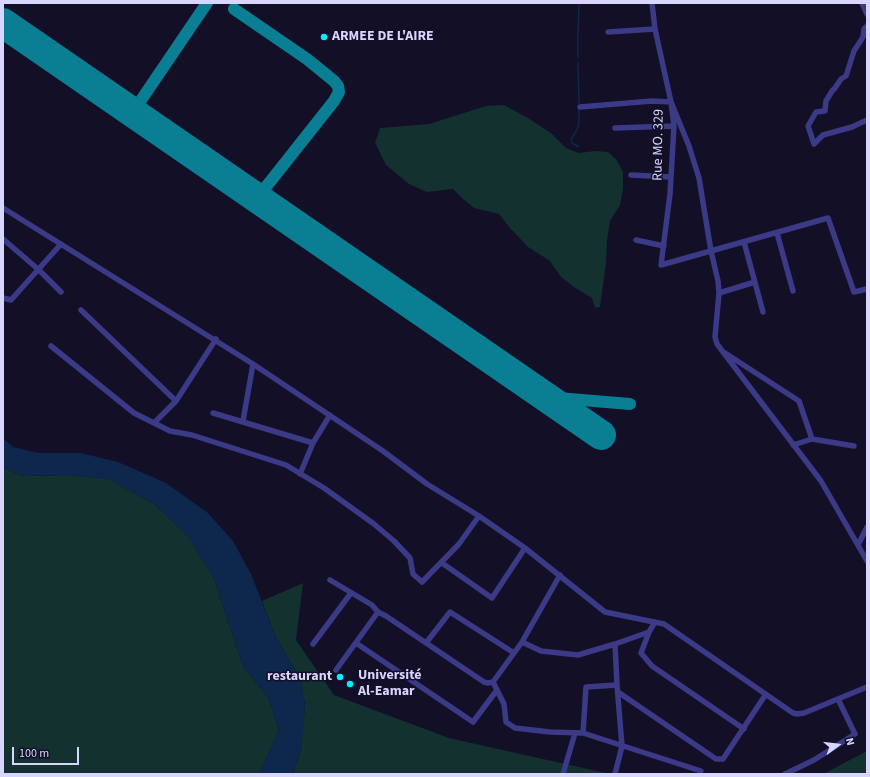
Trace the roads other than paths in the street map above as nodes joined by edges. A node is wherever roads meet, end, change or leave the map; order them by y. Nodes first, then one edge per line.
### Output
1 (652, 3) edge
2 (862, 3) edge
3 (867, 14) edge
4 (867, 26) edge
5 (655, 28) junction
6 (608, 32) dead end
7 (672, 102) junction
8 (580, 107) dead end
9 (867, 120) edge
10 (674, 126) junction
11 (615, 128) dead end
12 (631, 175) dead end
13 (671, 177) junction
14 (3, 208) edge
15 (777, 232) junction
16 (3, 239) edge
17 (636, 240) dead end
18 (744, 242) junction
19 (61, 244) junction
20 (664, 246) junction
21 (711, 251) junction
22 (39, 270) junction
23 (755, 282) junction
24 (867, 289) edge
25 (793, 291) dead end
26 (61, 292) dead end
27 (719, 293) junction
28 (3, 298) edge
29 (81, 310) dead end
30 (763, 312) dead end
31 (216, 339) junction
32 (51, 346) dead end
33 (721, 351) junction
34 (254, 364) junction
35 (176, 401) junction
36 (213, 413) dead end
37 (330, 415) junction
38 (242, 421) junction
39 (154, 423) junction
40 (812, 438) junction
41 (313, 443) junction
42 (793, 445) junction
43 (854, 446) dead end
44 (300, 474) junction
45 (479, 516) junction
46 (867, 528) edge
47 (858, 545) junction
48 (524, 548) junction
49 (867, 561) edge
50 (442, 563) junction
51 (560, 575) junction
52 (330, 580) dead end
53 (351, 593) junction
54 (378, 612) junction
55 (655, 622) junction
56 (649, 632) junction
57 (522, 642) junction
58 (356, 643) junction
59 (426, 643) junction
60 (313, 644) dead end
61 (615, 644) junction
62 (514, 653) junction
63 (336, 670) dead end
64 (493, 682) junction
65 (617, 685) junction
66 (867, 687) edge
67 (496, 690) junction
68 (618, 692) junction
69 (766, 694) junction
70 (838, 699) junction
71 (744, 729) junction
72 (575, 733) junction
73 (583, 733) junction
74 (622, 746) junction
75 (702, 771) dead end
76 (563, 774) edge
77 (615, 774) edge
78 (785, 774) edge

1 - 5 street, Rue MO. 329
2 - 3 street
4 - 9 street
5 - 6 street
5 - 7 street, Rue MO. 329
7 - 8 street
7 - 10 street, Rue MO. 329
7 - 21 street
10 - 11 street
10 - 13 street, Rue MO. 329
12 - 13 street
13 - 20 street, Rue MO. 329
14 - 19 street
15 - 18 street
15 - 24 street
15 - 25 street
16 - 22 street
17 - 20 street
18 - 21 street
18 - 23 street
19 - 22 street
19 - 31 street
20 - 21 street, Rue MO. 329
21 - 27 street
22 - 26 street
22 - 28 street
23 - 27 street
23 - 30 street
27 - 33 street
29 - 35 street
31 - 34 street
31 - 35 street
32 - 39 street
33 - 40 street
33 - 42 street
34 - 37 street
34 - 38 street
35 - 39 street
36 - 38 street
37 - 41 street
37 - 45 street
38 - 41 street
39 - 44 street
40 - 42 street
40 - 43 street
41 - 44 street
42 - 47 street
44 - 50 street
45 - 48 street
45 - 50 street
46 - 47 street
47 - 49 street
48 - 50 street
48 - 51 street
51 - 55 street
51 - 57 street
52 - 53 street
53 - 54 street
53 - 60 street
54 - 58 street
54 - 59 street
55 - 56 street
55 - 69 street
56 - 61 street
56 - 71 street
57 - 61 street
57 - 62 street
58 - 63 street
58 - 67 street
59 - 62 street
59 - 64 street
61 - 65 street
62 - 64 street
64 - 67 street
65 - 68 street
65 - 73 street
66 - 70 street
67 - 72 street
68 - 71 street
68 - 74 street
69 - 70 street
69 - 71 street
70 - 78 street
72 - 73 street
72 - 76 street
73 - 74 street
74 - 75 street
74 - 77 street

